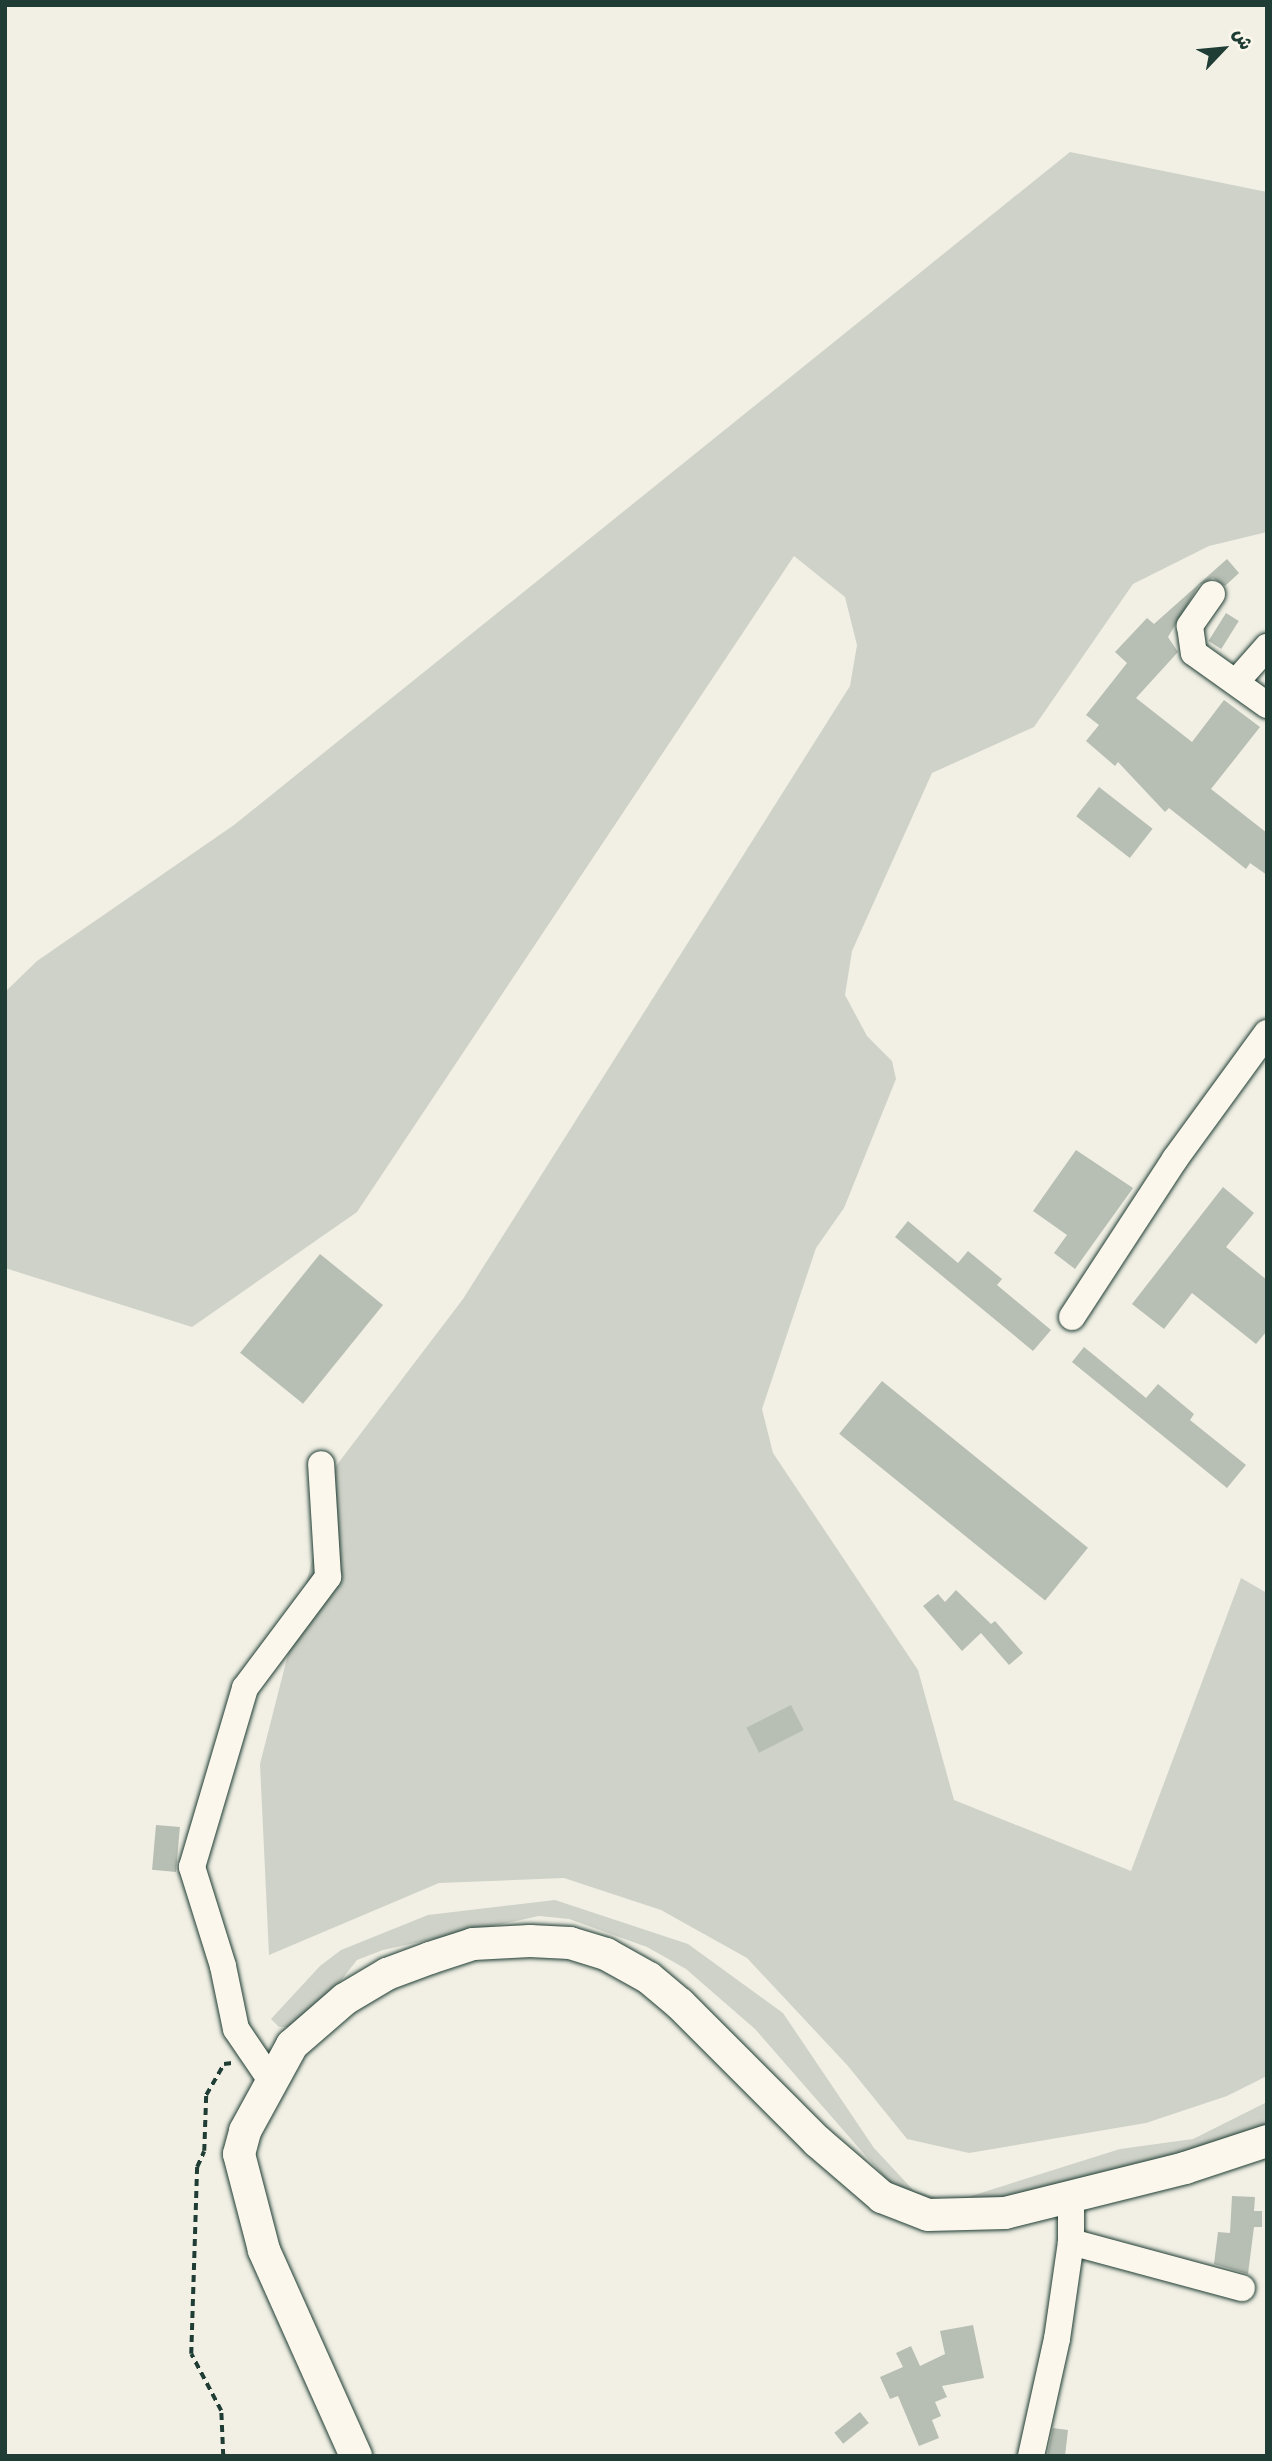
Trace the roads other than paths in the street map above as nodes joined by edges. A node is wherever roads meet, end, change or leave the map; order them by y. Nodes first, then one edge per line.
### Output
1 (1212, 594) dead end
2 (1267, 647) edge
3 (1236, 682) junction
4 (1267, 705) edge
5 (1267, 1033) edge
6 (1072, 1317) dead end
7 (321, 1464) dead end
8 (270, 2079) junction
9 (1267, 2141) edge
10 (1070, 2197) junction
11 (1071, 2242) junction
12 (1242, 2288) dead end
13 (356, 2456) edge
14 (1031, 2456) edge

1 - 3 street
2 - 3 street
3 - 4 street
5 - 6 street
7 - 8 street
8 - 10 main road
8 - 13 main road
9 - 10 main road
10 - 11 street
11 - 12 street
11 - 14 street

